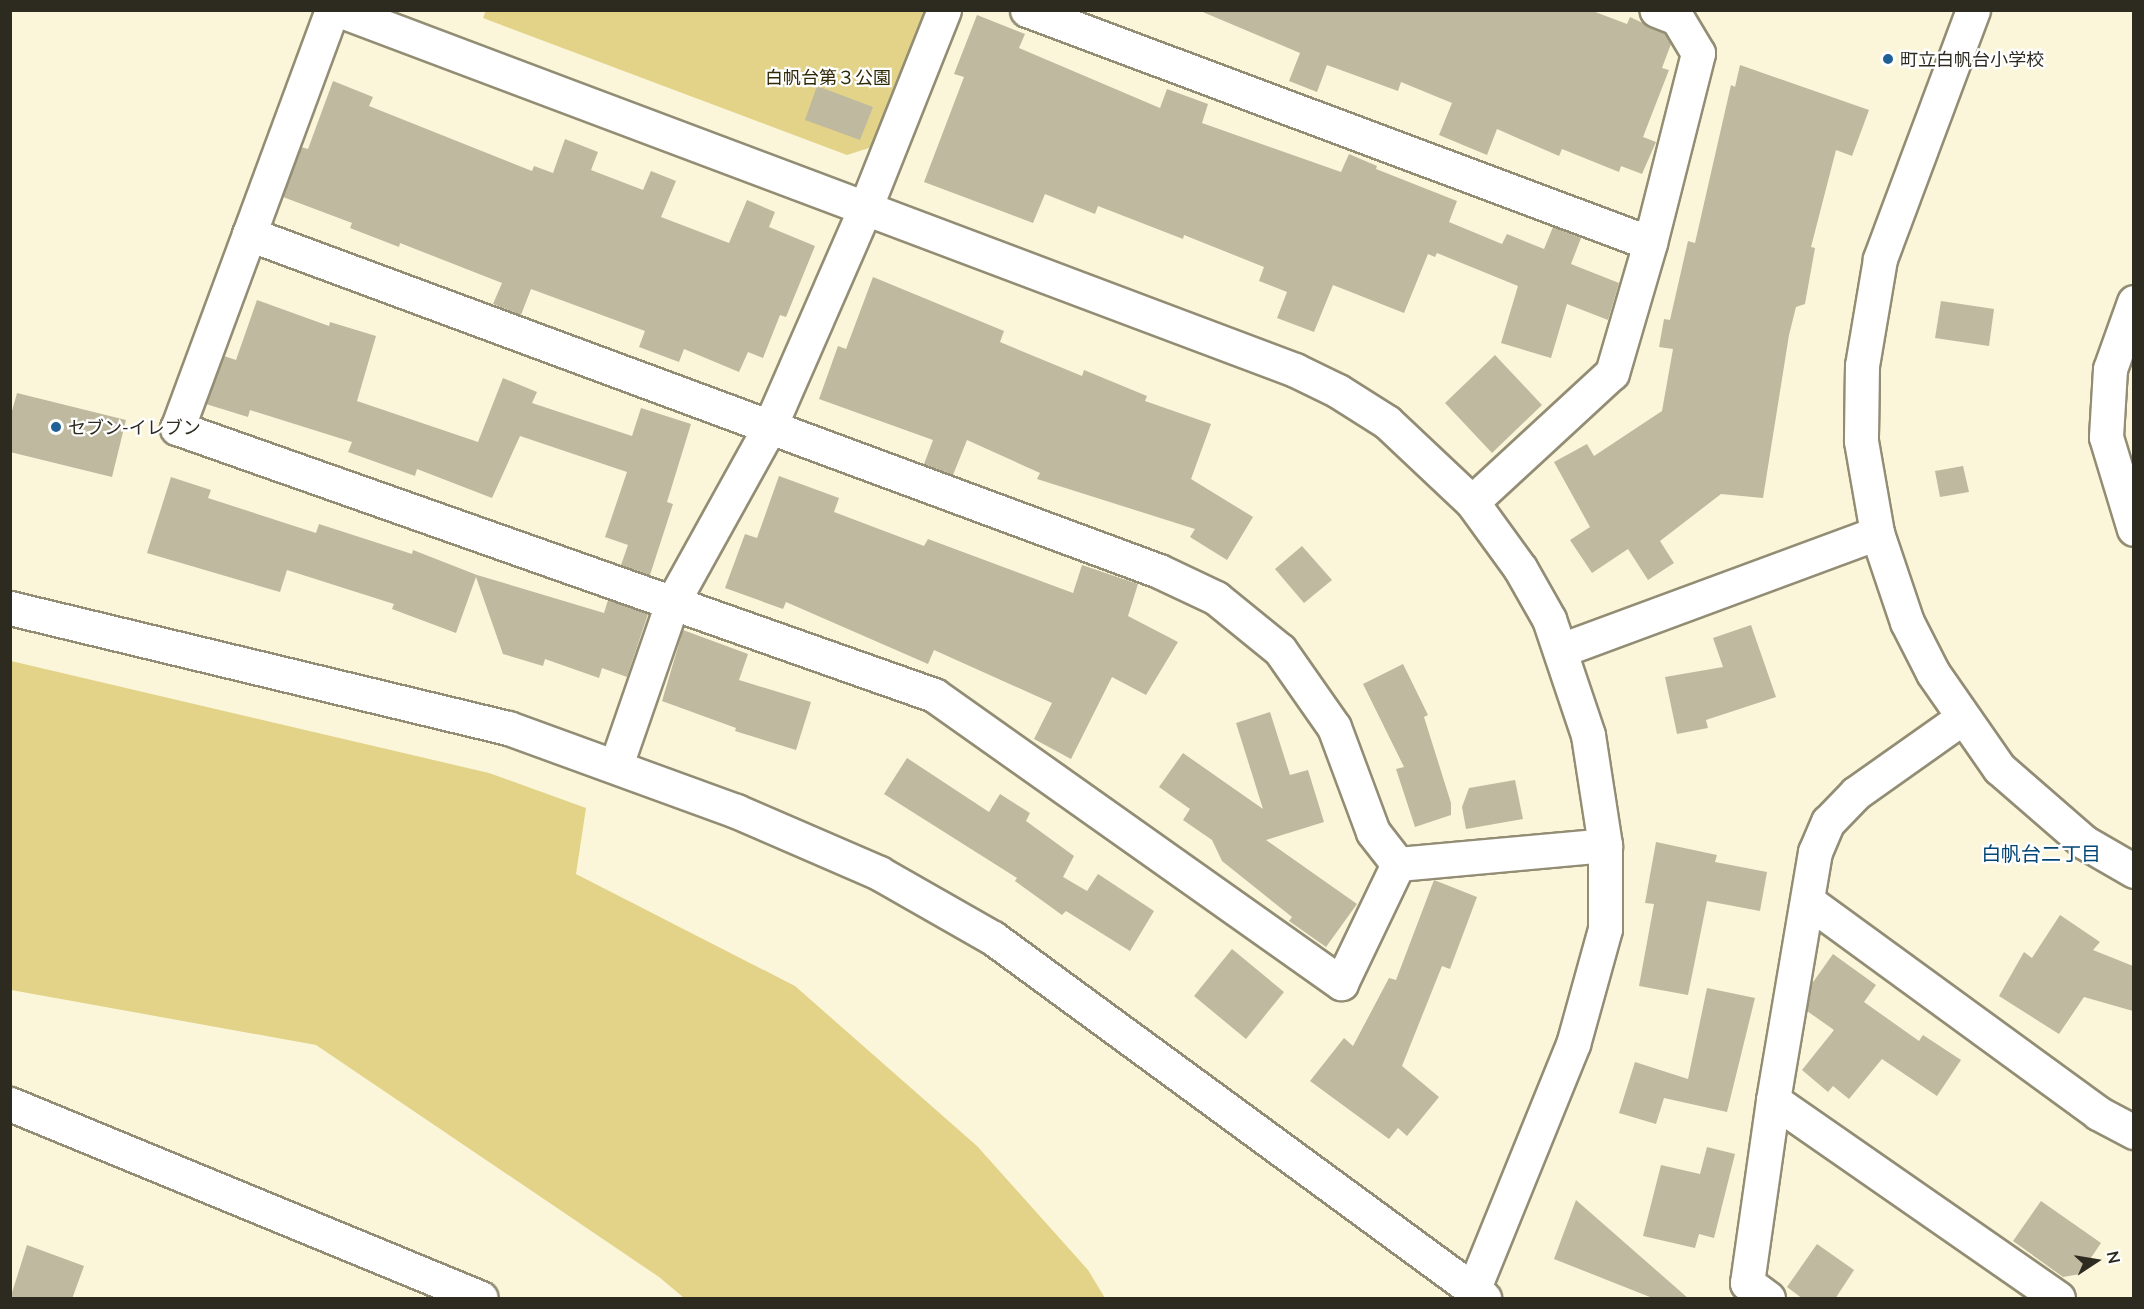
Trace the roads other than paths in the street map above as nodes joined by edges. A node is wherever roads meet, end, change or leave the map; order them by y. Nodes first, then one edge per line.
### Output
1 (332, 10) edge
2 (339, 10) edge
3 (944, 10) edge
4 (1027, 10) edge
5 (1656, 10) edge
6 (1973, 10) edge
7 (866, 206) junction
8 (249, 234) junction
9 (1650, 243) junction
10 (2133, 302) edge
11 (2122, 374) edge
12 (770, 426) junction
13 (1472, 502) junction
14 (2133, 529) edge
15 (1877, 533) junction
16 (672, 603) junction
17 (10, 608) edge
18 (1561, 650) junction
19 (1962, 718) junction
20 (616, 765) junction
21 (1605, 845) junction
22 (1398, 864) junction
23 (2133, 871) edge
24 (1809, 902) junction
25 (1773, 1100) junction
26 (10, 1104) edge
27 (2133, 1132) edge
28 (1478, 1294) edge
29 (481, 1299) edge
30 (1768, 1299) edge
31 (2058, 1299) edge

1 - 8 street
2 - 7 street
3 - 7 street
4 - 9 street
5 - 9 street
6 - 15 street
7 - 12 street
7 - 13 street
8 - 12 street
8 - 16 street
9 - 13 street
10 - 11 street
11 - 14 street
12 - 16 street
12 - 22 street
13 - 18 street
15 - 18 street
15 - 19 street
16 - 20 street
16 - 22 street
17 - 20 street
18 - 21 street
19 - 23 street
19 - 24 street
20 - 28 street
21 - 22 street
21 - 28 street
24 - 25 street
24 - 27 street
25 - 30 street
25 - 31 street
26 - 29 street

